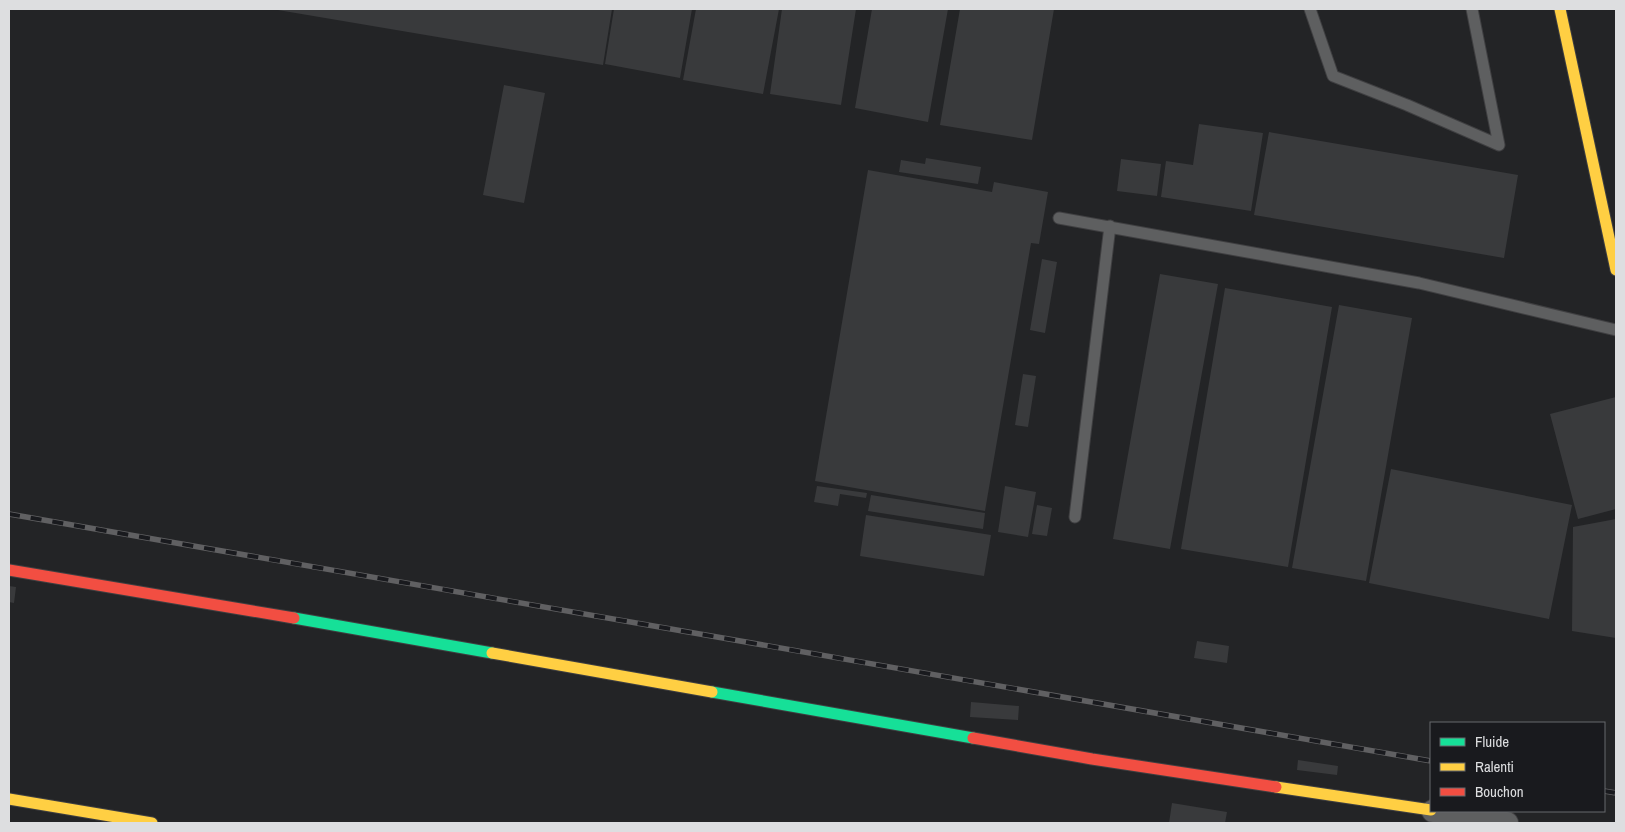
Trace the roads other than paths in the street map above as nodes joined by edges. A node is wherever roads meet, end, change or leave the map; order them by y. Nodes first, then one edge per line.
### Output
1 (1310, 9) edge
2 (1472, 9) edge
3 (1560, 9) edge
4 (1059, 218) dead end
5 (1110, 226) junction
6 (1616, 270) edge
7 (1616, 330) edge
8 (1075, 517) dead end
9 (9, 570) edge
10 (9, 800) edge
11 (1430, 811) edge
12 (1438, 812) edge
13 (152, 823) edge
14 (1507, 823) edge

1 - 2 lane
3 - 6 street
4 - 5 lane
5 - 7 lane
5 - 8 lane
9 - 11 street
10 - 13 street
12 - 14 street

